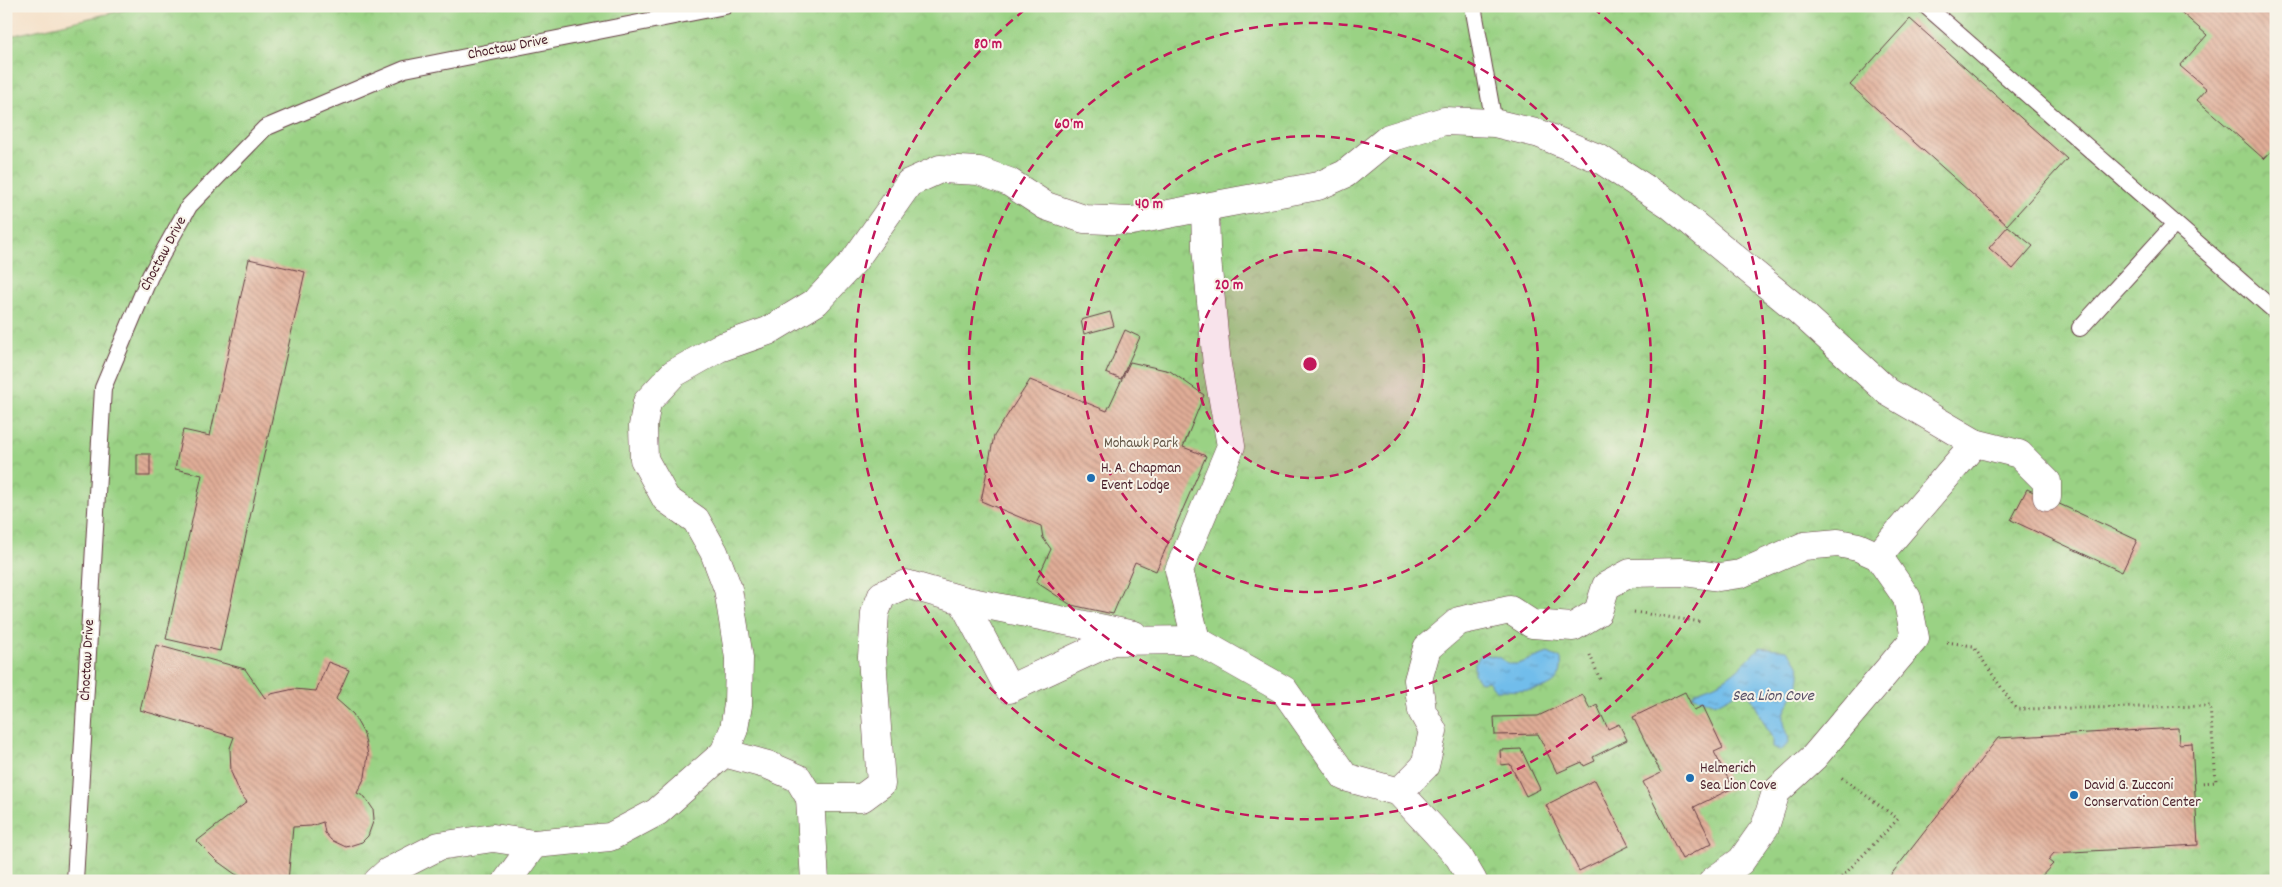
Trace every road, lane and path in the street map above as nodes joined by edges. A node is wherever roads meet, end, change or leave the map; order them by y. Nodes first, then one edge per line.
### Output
1 (725, 6) edge
2 (1473, 6) edge
3 (1926, 6) edge
4 (1494, 123) junction
5 (1205, 207) junction
6 (2175, 224) junction
7 (2276, 312) edge
8 (2080, 328) dead end
9 (1975, 443) junction
10 (2047, 497) dead end
11 (1878, 556) junction
12 (962, 600) junction
13 (1598, 612) junction
14 (1701, 622) dead end
15 (1915, 638) junction
16 (1159, 640) junction
17 (1196, 640) junction
18 (724, 753) junction
19 (1814, 757) junction
20 (2200, 783) dead end
21 (1399, 792) junction
22 (810, 798) junction
23 (534, 844) junction
24 (390, 878) edge
25 (75, 881) edge
26 (507, 881) edge
27 (815, 881) edge
28 (1473, 881) edge
29 (1713, 881) edge
30 (1838, 881) edge

1 - 25 lane, Choctaw Drive
2 - 4 lane
3 - 6 lane
4 - 5 street
4 - 9 street
5 - 17 street
5 - 18 street
6 - 7 lane
6 - 8 lane
9 - 10 street
9 - 11 street
11 - 13 street
11 - 15 street
12 - 16 street
12 - 16 street
12 - 22 street
13 - 14 path
13 - 21 street
15 - 19 street
15 - 20 path
16 - 17 street
17 - 21 street
18 - 22 street
18 - 23 street
19 - 29 street
19 - 30 path
21 - 28 street
22 - 27 street
23 - 24 street
23 - 26 street

